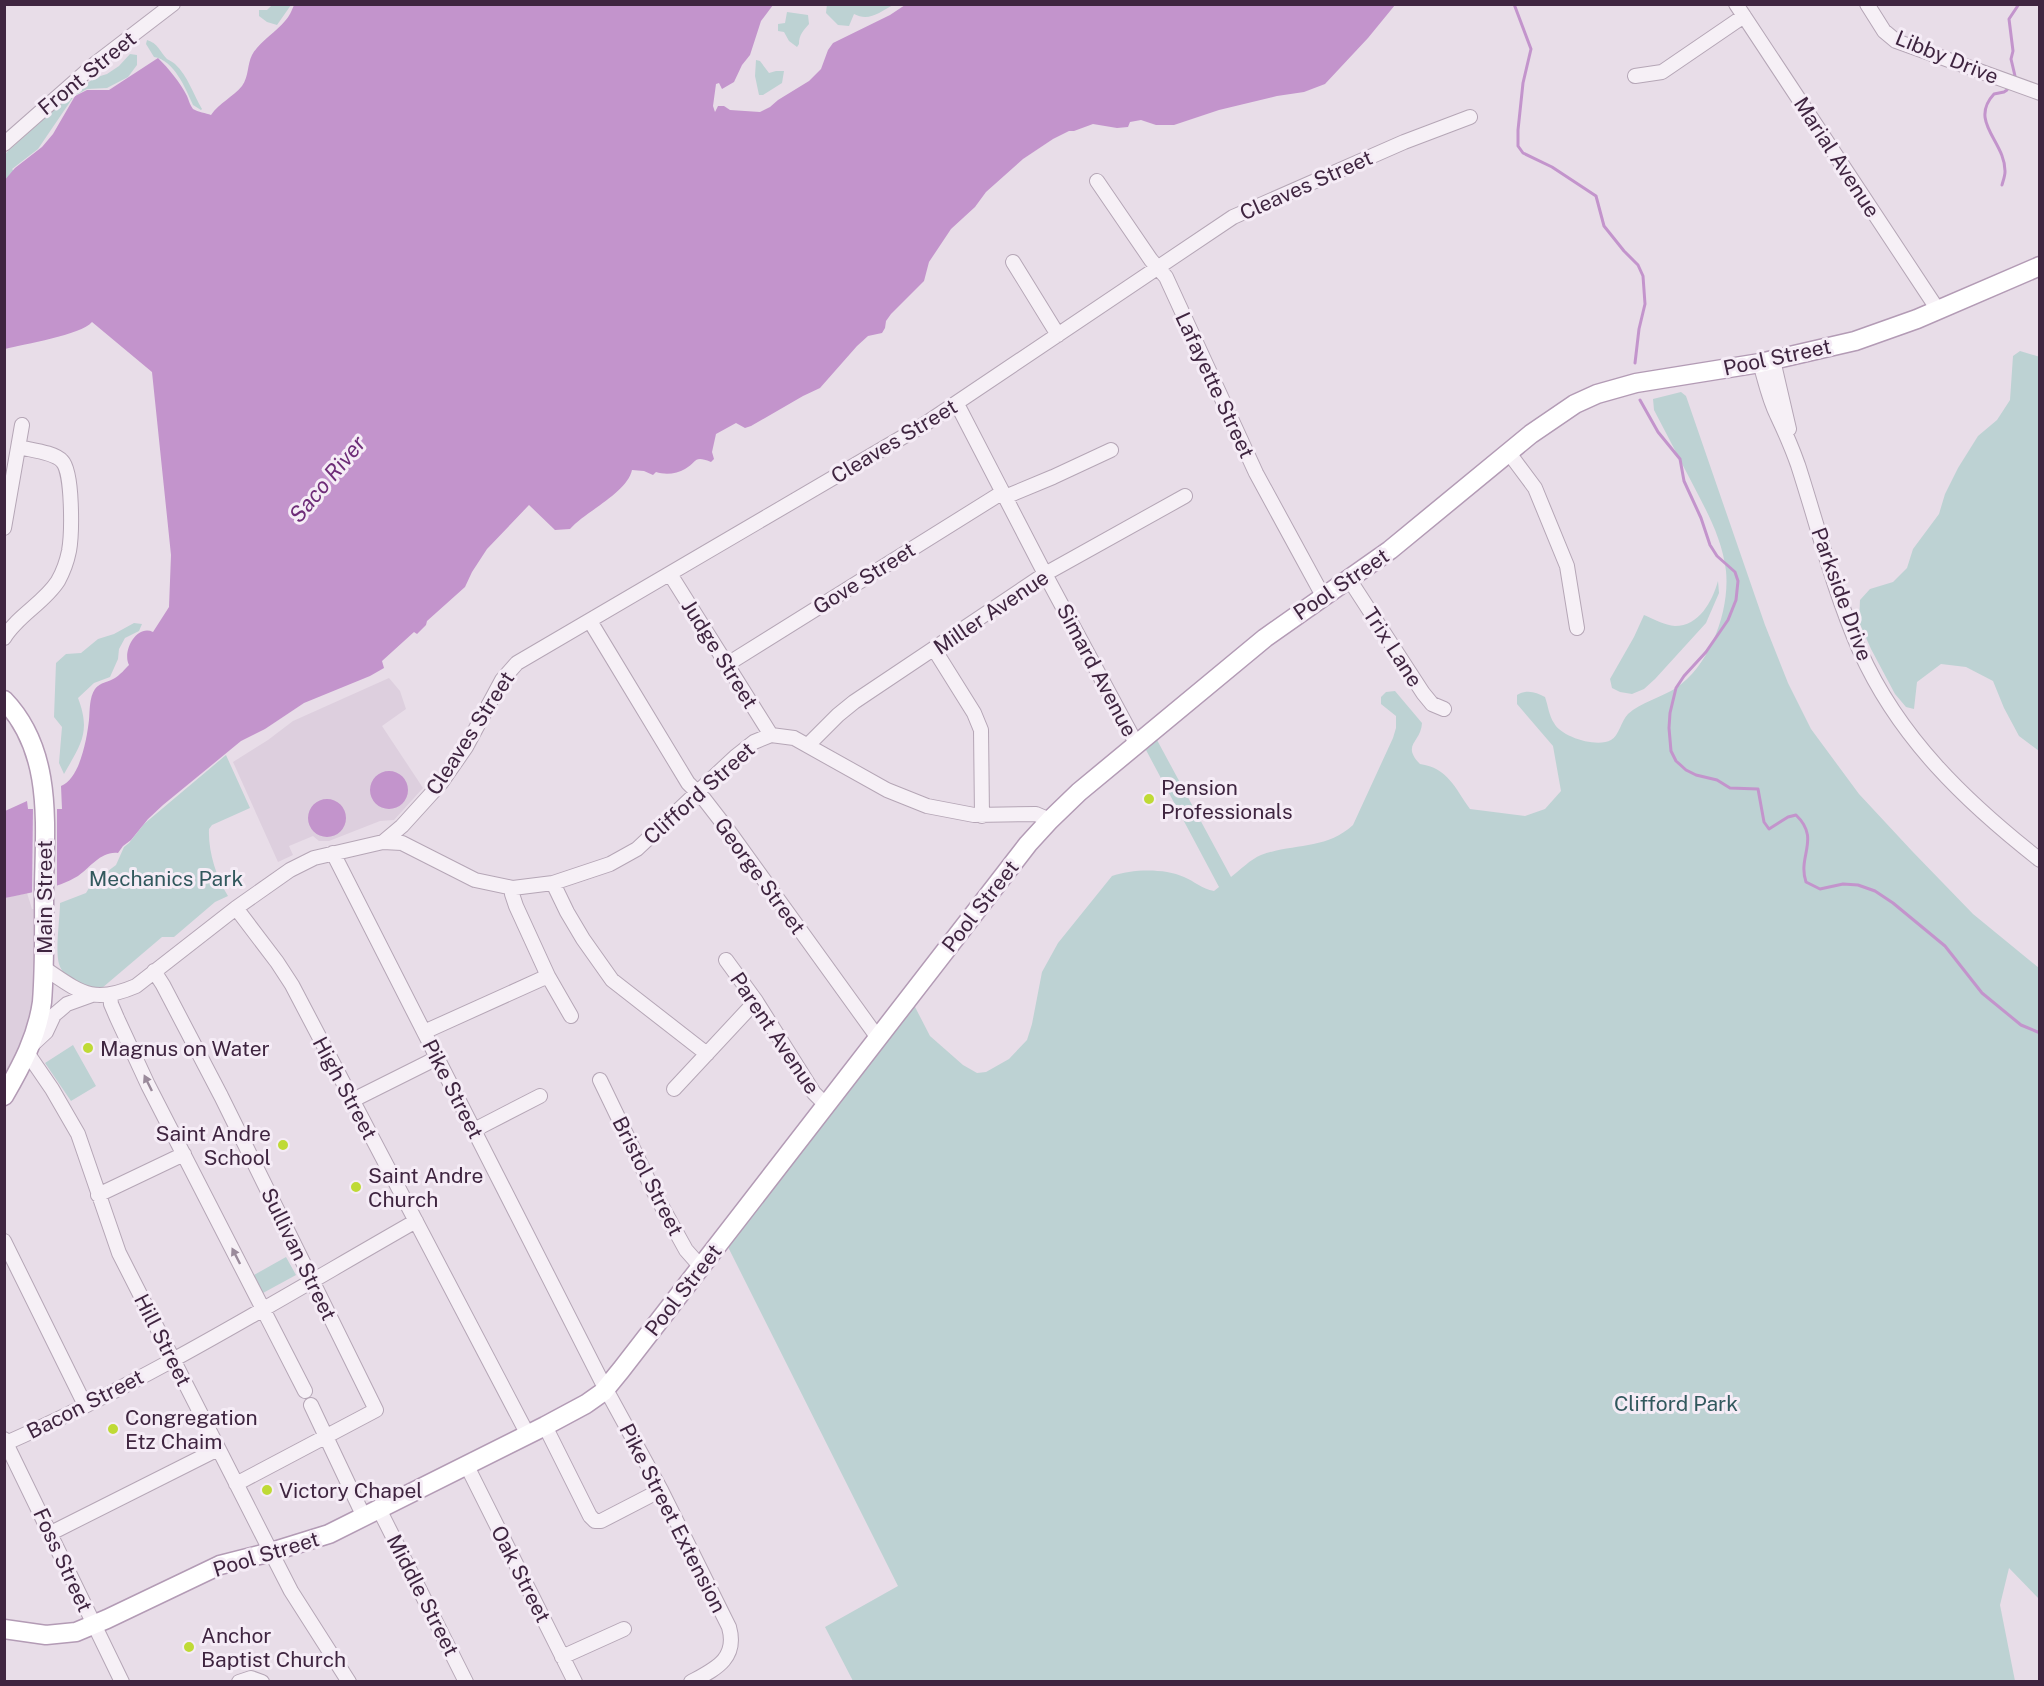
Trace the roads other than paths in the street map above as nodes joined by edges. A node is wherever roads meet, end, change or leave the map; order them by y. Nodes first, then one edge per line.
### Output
1 (173, 4) edge
2 (1867, 4) edge
3 (1740, 10) edge
4 (1635, 76) dead end
5 (2040, 93) edge
6 (1470, 117) dead end
7 (4, 144) edge
8 (1097, 181) dead end
9 (1013, 262) dead end
10 (2040, 266) edge
11 (1157, 268) junction
12 (1938, 310) junction
13 (1058, 335) junction
14 (1766, 362) junction
15 (957, 404) junction
16 (22, 425) dead end
17 (19, 447) junction
18 (1111, 450) dead end
19 (1509, 453) junction
20 (1004, 495) junction
21 (1185, 496) dead end
22 (4, 528) edge
23 (670, 574) junction
24 (1045, 574) junction
25 (1349, 579) junction
26 (1323, 596) junction
27 (590, 621) junction
28 (1577, 628) dead end
29 (4, 638) edge
30 (934, 649) junction
31 (726, 665) junction
32 (4, 700) edge
33 (1444, 709) dead end
34 (771, 735) junction
35 (808, 745) junction
36 (1137, 745) junction
37 (696, 792) junction
38 (982, 816) junction
39 (1050, 820) junction
40 (382, 842) junction
41 (333, 853) junction
42 (2040, 860) edge
43 (553, 883) junction
44 (513, 888) junction
45 (236, 908) junction
46 (726, 960) dead end
47 (44, 968) junction
48 (154, 972) junction
49 (548, 975) junction
50 (92, 995) junction
51 (110, 995) junction
52 (756, 1001) junction
53 (571, 1016) dead end
54 (424, 1032) junction
55 (878, 1038) junction
56 (29, 1050) junction
57 (707, 1054) junction
58 (437, 1058) junction
59 (600, 1080) dead end
60 (674, 1089) dead end
61 (4, 1096) edge
62 (540, 1096) dead end
63 (351, 1101) junction
64 (826, 1105) junction
65 (474, 1130) junction
66 (184, 1154) junction
67 (98, 1196) junction
68 (416, 1221) junction
69 (4, 1241) edge
70 (701, 1267) junction
71 (312, 1281) junction
72 (263, 1308) junction
73 (172, 1359) junction
74 (606, 1389) junction
75 (305, 1391) dead end
76 (85, 1405) junction
77 (311, 1405) dead end
78 (545, 1426) junction
79 (528, 1435) junction
80 (326, 1437) junction
81 (5, 1442) edge
82 (218, 1449) junction
83 (467, 1466) junction
84 (236, 1484) junction
85 (661, 1490) junction
86 (372, 1513) junction
87 (51, 1533) junction
88 (271, 1552) junction
89 (94, 1625) junction
90 (4, 1629) edge
91 (624, 1629) dead end
92 (562, 1657) junction
93 (122, 1682) edge
94 (239, 1682) edge
95 (262, 1682) edge
96 (349, 1682) edge
97 (466, 1682) edge
98 (575, 1682) edge
99 (691, 1682) edge

1 - 7 street, Front Street
2 - 5 street, Libby Drive
3 - 4 street
3 - 12 street, Marial Avenue
6 - 11 street, Cleaves Street
8 - 11 street, Lafayette Street
9 - 13 street
10 - 12 main road, Pool Street
11 - 13 street, Cleaves Street
11 - 26 street, Lafayette Street
12 - 14 main road, Pool Street
13 - 15 street, Cleaves Street
14 - 19 main road, Pool Street
14 - 42 street, Parkside Drive
15 - 20 street, Simard Avenue
15 - 23 street, Cleaves Street
16 - 17 street
17 - 22 street
17 - 29 street
18 - 20 street, Gove Street
19 - 25 main road, Pool Street
19 - 28 street
20 - 24 street, Simard Avenue
20 - 31 street, Gove Street
21 - 24 street, Miller Avenue
23 - 27 street, Cleaves Street
23 - 31 street, Judge Street
24 - 30 street, Miller Avenue
24 - 36 street, Simard Avenue
25 - 26 main road, Pool Street
25 - 33 street, Trix Lane
26 - 36 main road, Pool Street
27 - 37 street, George Street
27 - 40 street, Cleaves Street
30 - 35 street, Miller Avenue
30 - 38 street
31 - 34 street, Judge Street
32 - 47 main road, Main Street
34 - 35 street, Clifford Street
34 - 37 street, Clifford Street
35 - 38 street, Clifford Street
36 - 39 main road, Pool Street
37 - 43 street, Clifford Street
37 - 55 street, George Street
38 - 39 street, Clifford Street
39 - 55 main road, Pool Street
40 - 41 street
40 - 44 street, Clifford Street
41 - 45 street
41 - 54 street, Pike Street
43 - 44 street, Clifford Street
43 - 57 street
44 - 49 street
45 - 48 street
45 - 63 street, High Street
46 - 52 street, Parent Avenue
47 - 50 street
47 - 56 main road, Main Street
48 - 51 street
48 - 71 street, Sullivan Street
49 - 53 street
49 - 54 street
50 - 51 street
50 - 56 street
66 -> 51 street
52 - 57 street
52 - 64 street, Parent Avenue
54 - 58 street, Pike Street
55 - 64 main road, Pool Street
56 - 61 main road, Main Street
56 - 67 street, Hill Street
57 - 60 street
58 - 63 street
58 - 65 street, Pike Street
59 - 70 street, Bristol Street
62 - 65 street
63 - 68 street, High Street
64 - 70 main road, Pool Street
65 - 74 street, Pike Street
66 - 67 street
72 -> 66 street
67 - 73 street, Hill Street
68 - 71 street, Bacon Street
68 - 79 street, High Street
69 - 76 street
70 - 74 main road, Pool Street
71 - 72 street, Bacon Street
71 - 80 street, Sullivan Street
72 - 73 street, Bacon Street
72 - 75 street
73 - 76 street, Bacon Street
73 - 82 street, Hill Street
74 - 78 main road, Pool Street
74 - 85 street, Pike Street Extension
76 - 81 street, Bacon Street
77 - 80 street, Middle Street
78 - 79 main road, Pool Street
78 - 85 street
79 - 83 main road, Pool Street
80 - 84 street
80 - 86 street, Middle Street
81 - 87 street, Foss Street
82 - 84 street, Hill Street
82 - 87 street
83 - 86 main road, Pool Street
83 - 92 street, Oak Street
84 - 88 street, Hill Street
85 - 99 street, Pike Street Extension
86 - 88 main road, Pool Street
86 - 97 street, Middle Street
87 - 89 street, Foss Street
88 - 89 main road, Pool Street
88 - 96 street, Hill Street
89 - 90 main road, Pool Street
89 - 93 street, Foss Street
91 - 92 street
92 - 98 street, Oak Street
94 - 95 street

